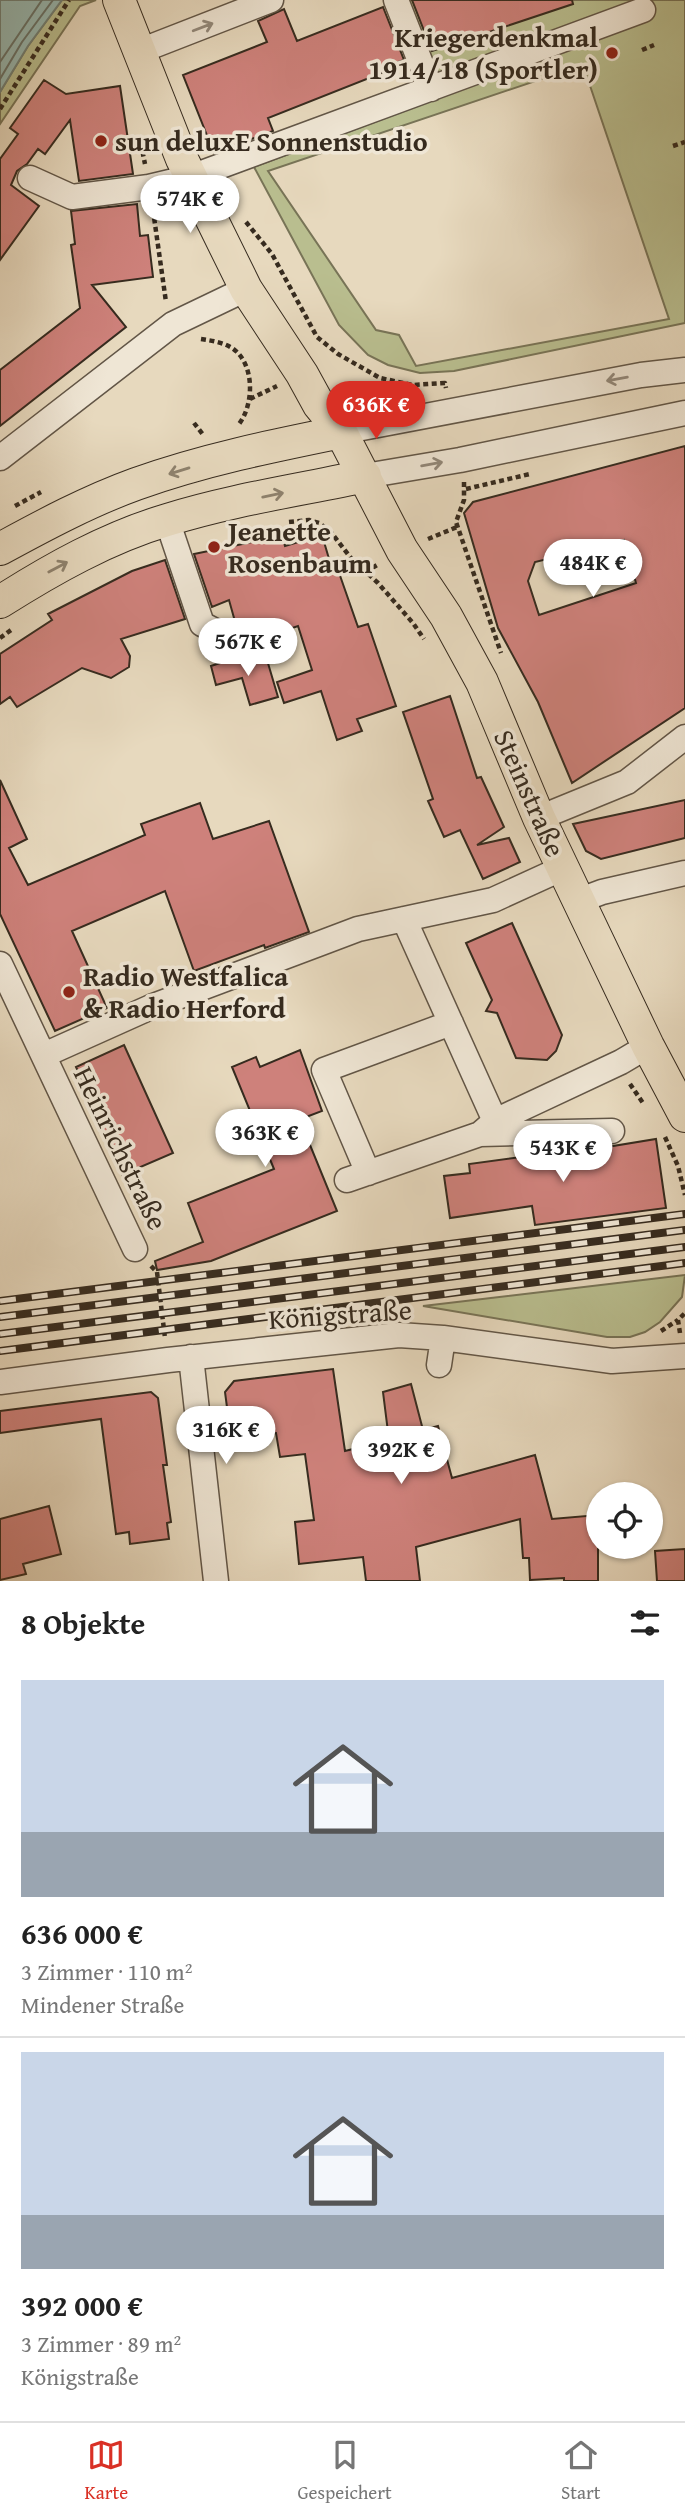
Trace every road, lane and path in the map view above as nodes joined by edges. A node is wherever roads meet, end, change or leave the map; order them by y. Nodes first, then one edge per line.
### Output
1 (119, 0) edge
2 (271, 0) edge
3 (396, 0) edge
4 (68, 2) edge
5 (643, 10) dead end
6 (654, 45) dead end
7 (642, 50) dead end
8 (140, 51) junction
9 (430, 89) junction
10 (0, 109) edge
11 (139, 133) dead end
12 (685, 142) edge
13 (673, 146) dead end
14 (191, 177) junction
15 (30, 178) dead end
16 (149, 187) junction
17 (240, 215) dead end
18 (246, 289) junction
19 (173, 324) junction
20 (685, 370) edge
21 (250, 399) dead end
22 (450, 410) junction
23 (685, 413) edge
24 (341, 432) junction
25 (0, 458) edge
26 (460, 460) junction
27 (365, 476) junction
28 (167, 520) junction
29 (282, 523) dead end
30 (0, 549) edge
31 (365, 572) dead end
32 (8, 614) edge
33 (0, 638) edge
34 (251, 650) dead end
35 (503, 659) dead end
36 (685, 737) edge
37 (539, 818) junction
38 (563, 869) junction
39 (685, 873) edge
40 (578, 901) junction
41 (404, 919) junction
42 (0, 964) edge
43 (451, 1023) junction
44 (648, 1046) junction
45 (44, 1055) junction
46 (685, 1116) edge
47 (488, 1128) junction
48 (612, 1131) dead end
49 (135, 1249) joint
50 (443, 1338) junction
51 (685, 1356) edge
52 (179, 1359) junction
53 (439, 1365) dead end
54 (0, 1382) edge
55 (216, 1581) edge

1 - 8 main road, Steinstraße
8 -> 2 street
3 - 9 street
4 - 10 path
5 - 9 street
6 - 7 path
8 - 14 main road, Steinstraße
9 - 14 street
11 - 16 path
12 - 13 path
14 - 16 street
14 - 18 main road, Steinstraße
15 - 16 street
16 - 19 path
17 - 22 path
18 - 19 street
18 - 24 main road, Steinstraße
19 - 21 path
19 - 25 street
20 -> 22 street
22 - 24 street
23 - 26 street
24 - 27 main road, Steinstraße
24 -> 30 main road
27 -> 26 street
26 - 35 path
28 -> 27 main road
27 - 37 main road, Steinstraße
32 -> 28 main road
28 - 34 street
29 - 31 path
32 - 33 path
36 - 37 street
37 - 38 main road, Steinstraße
38 - 40 main road, Steinstraße
38 - 41 street
39 - 40 street
40 - 44 main road, Steinstraße
41 - 43 street
41 - 45 street
42 - 45 street, Heinrichstraße
43 - 47 street
43 - 47 street
44 - 46 main road, Steinstraße
44 - 47 street
45 - 49 street, Heinrichstraße
47 - 48 street
49 - 52 path, Heinrichstraße
50 - 51 street, Königstraße
50 - 52 street, Königstraße
50 - 53 street
52 - 54 street, Königstraße
52 - 55 street

